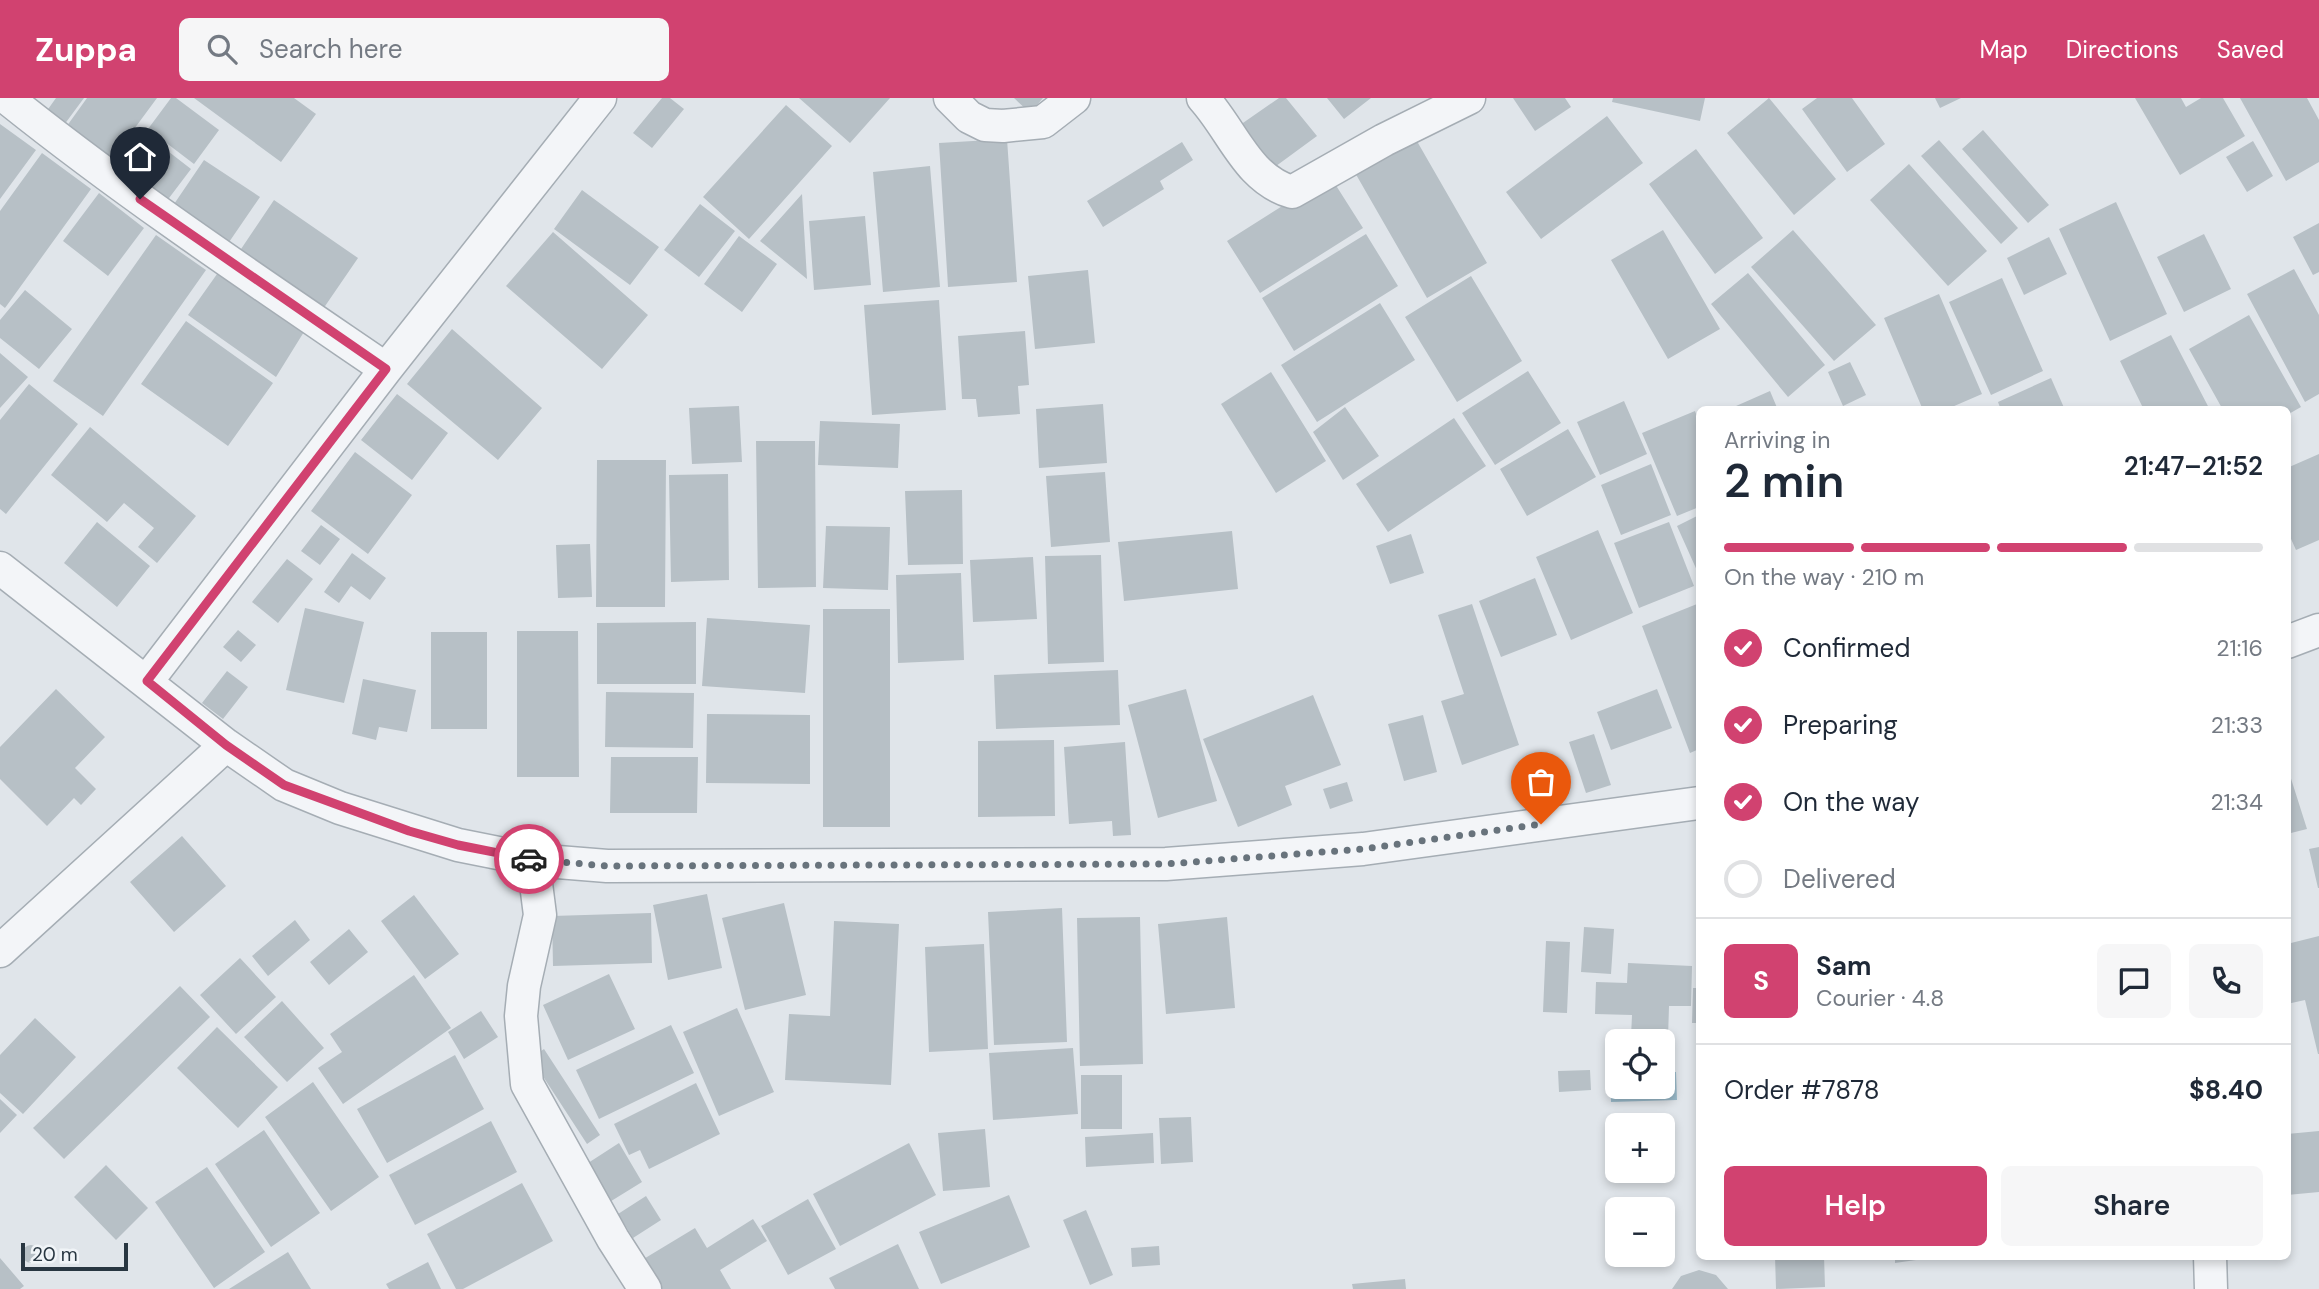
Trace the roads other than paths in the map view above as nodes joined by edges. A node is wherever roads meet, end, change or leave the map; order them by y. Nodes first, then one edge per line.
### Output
1 (7, 98) edge
2 (600, 98) edge
3 (950, 98) edge
4 (1074, 98) edge
5 (1203, 98) edge
6 (1469, 98) edge
7 (386, 369) junction
8 (0, 568) edge
9 (2319, 629) edge
10 (2291, 640) edge
11 (147, 681) junction
12 (226, 745) junction
13 (1696, 803) edge
14 (533, 860) junction
15 (0, 951) edge
16 (2210, 1260) edge
17 (645, 1289) edge
18 (2211, 1289) edge

1 - 7 street
2 - 7 street
3 - 4 street
5 - 6 street
7 - 11 street
8 - 11 street
9 - 10 street
11 - 12 street
12 - 14 street
12 - 15 street
13 - 14 street
14 - 17 street
16 - 18 street

